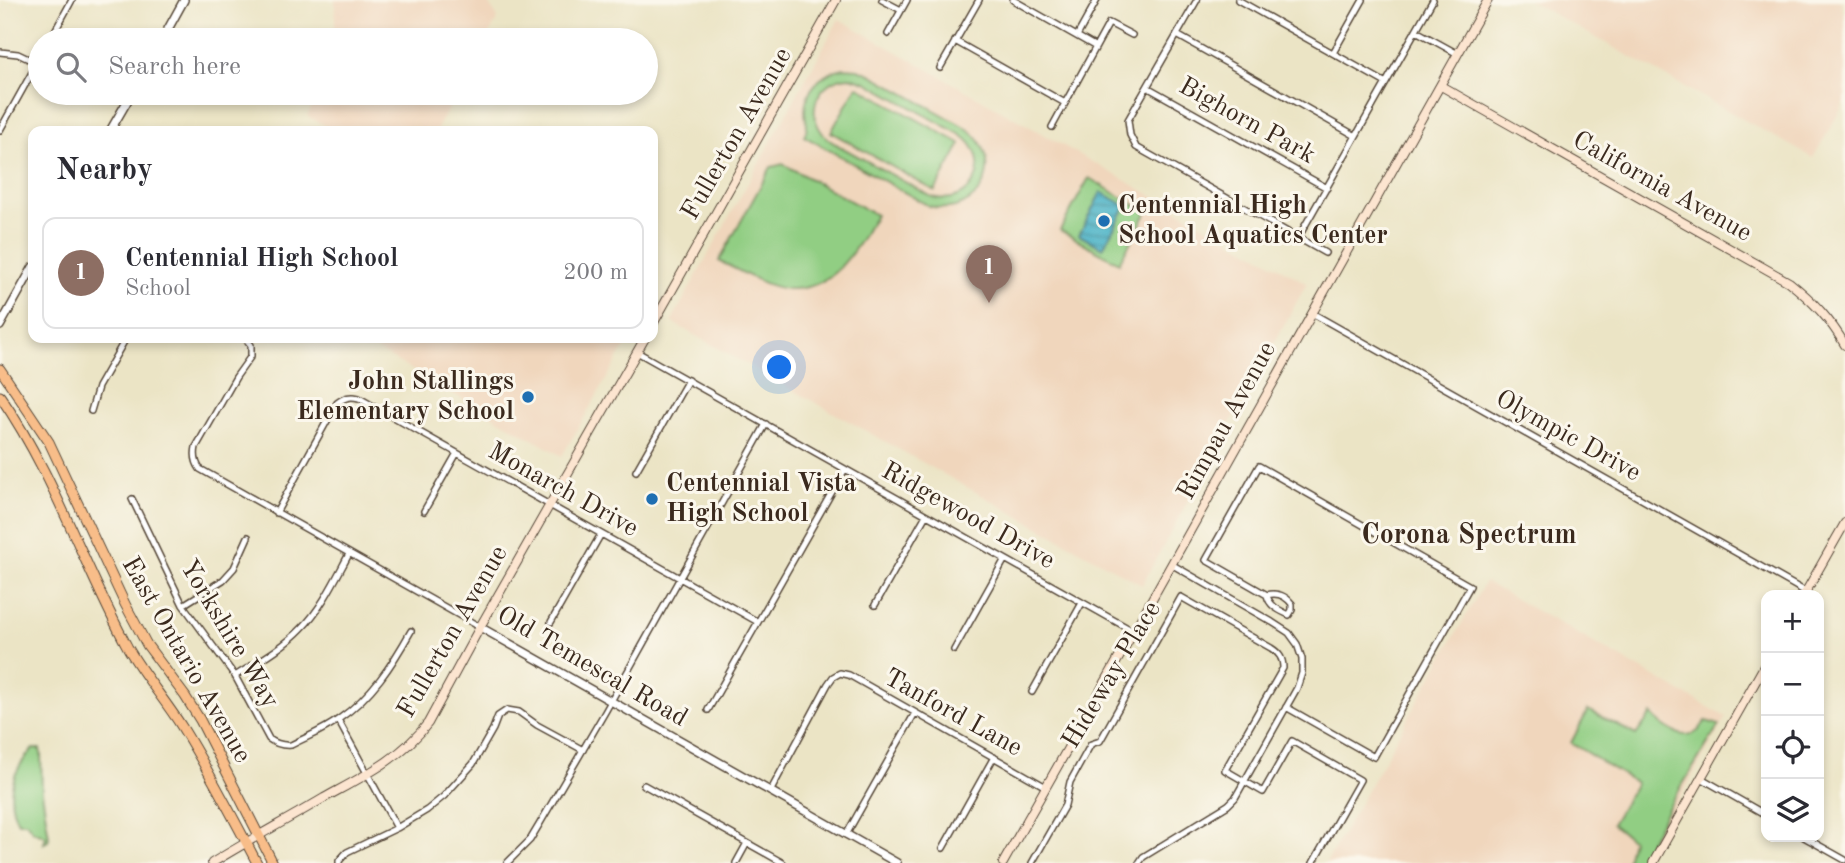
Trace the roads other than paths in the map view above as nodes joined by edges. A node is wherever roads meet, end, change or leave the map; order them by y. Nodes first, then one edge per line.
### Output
1 (72, 0) edge
2 (184, 0) edge
3 (836, 0) edge
4 (883, 0) edge
5 (907, 0) edge
6 (979, 0) edge
7 (1013, 0) edge
8 (1097, 0) edge
9 (1197, 0) edge
10 (1238, 0) edge
11 (1433, 0) edge
12 (1488, 0) edge
13 (1361, 1) edge
14 (901, 10) junction
15 (57, 28) edge
16 (169, 28) edge
17 (1416, 31) junction
18 (888, 34) dead end
19 (1132, 35) dead end
20 (1177, 35) junction
21 (1077, 36) junction
22 (955, 41) junction
23 (1096, 47) junction
24 (0, 52) edge
25 (1333, 53) junction
26 (1458, 54) junction
27 (28, 57) edge
28 (940, 68) dead end
29 (28, 80) edge
30 (1386, 83) junction
31 (1441, 86) junction
32 (1147, 87) junction
33 (1065, 103) junction
34 (125, 105) edge
35 (113, 126) edge
36 (1052, 127) dead end
37 (0, 130) edge
38 (1356, 136) junction
39 (1327, 188) junction
40 (1298, 238) junction
41 (1325, 253) dead end
42 (28, 276) edge
43 (1311, 313) junction
44 (658, 315) edge
45 (0, 326) edge
46 (123, 343) edge
47 (249, 343) edge
48 (642, 343) edge
49 (1845, 345) edge
50 (637, 352) junction
51 (0, 369) edge
52 (688, 380) junction
53 (0, 396) edge
54 (91, 411) dead end
55 (766, 424) junction
56 (457, 453) junction
57 (845, 469) junction
58 (636, 471) dead end
59 (132, 499) dead end
60 (550, 506) junction
61 (424, 511) dead end
62 (276, 513) junction
63 (926, 514) junction
64 (1845, 523) edge
65 (601, 534) junction
66 (248, 537) dead end
67 (349, 554) junction
68 (1005, 559) junction
69 (1171, 564) junction
70 (680, 578) junction
71 (1800, 590) edge
72 (1807, 590) edge
73 (1267, 595) junction
74 (1082, 603) junction
75 (183, 605) junction
76 (875, 606) dead end
77 (1289, 615) junction
78 (551, 622) dead end
79 (758, 622) junction
80 (480, 627) junction
81 (1280, 627) junction
82 (411, 631) dead end
83 (1133, 631) junction
84 (954, 650) dead end
85 (1761, 672) edge
86 (235, 676) junction
87 (1032, 692) dead end
88 (611, 702) junction
89 (1286, 707) junction
90 (708, 710) dead end
91 (915, 713) junction
92 (338, 720) junction
93 (583, 750) junction
94 (994, 757) junction
95 (368, 774) junction
96 (1701, 778) junction
97 (1244, 781) junction
98 (644, 785) dead end
99 (1046, 788) junction
100 (770, 792) junction
101 (1761, 813) edge
102 (397, 828) junction
103 (259, 834) junction
104 (846, 835) junction
105 (246, 842) junction
106 (1813, 842) edge
107 (747, 843) junction
108 (943, 848) dead end
109 (1845, 860) edge
110 (339, 862) edge
111 (212, 863) edge
112 (257, 863) edge
113 (273, 863) edge
114 (507, 863) edge
115 (736, 863) edge
116 (783, 863) edge
117 (897, 863) edge
118 (1003, 863) edge
119 (1032, 863) edge
120 (1139, 863) edge
121 (1313, 863) edge
122 (1653, 863) edge

1 - 15 street
2 - 16 street
3 - 44 main road, Fullerton Avenue
4 - 14 street
5 - 14 street
6 - 22 street
7 - 21 street
8 - 21 street
9 - 20 street
10 - 25 street
11 - 17 street
12 - 26 main road, Rimpau Avenue
13 - 25 street
14 - 18 street
17 - 26 street
17 - 30 street
19 - 23 street
20 - 32 street
20 - 38 street
21 - 23 street
22 - 28 street
22 - 33 street
23 - 33 street
24 - 27 street
25 - 30 street
26 - 31 main road, Rimpau Avenue
29 - 37 street
30 - 38 street
31 - 43 main road, Rimpau Avenue
31 - 49 main road, California Avenue
32 - 39 street, Bighorn Park
32 - 40 street
33 - 36 street
34 - 35 street
38 - 39 street
39 - 40 street
40 - 41 street
42 - 45 street
43 - 69 main road, Rimpau Avenue
43 - 71 street, Olympic Drive
46 - 54 street
47 - 62 street, Old Temescal Road
48 - 50 main road, Fullerton Avenue
50 - 52 street, Ridgewood Drive
50 - 60 main road, Fullerton Avenue
51 - 103 main road, East Ontario Avenue
52 - 55 street, Ridgewood Drive
52 - 58 street
53 - 105 main road, East Ontario Avenue
55 - 57 street, Ridgewood Drive
55 - 70 street
56 - 60 street, Monarch Drive
56 - 61 street
56 - 62 street, Monarch Drive
57 - 63 street, Ridgewood Drive
57 - 79 street
59 - 75 street, Yorkshire Way
60 - 65 street, Monarch Drive
60 - 80 main road, Fullerton Avenue
62 - 67 street, Old Temescal Road
63 - 68 street, Ridgewood Drive
63 - 76 street
64 - 72 main road
65 - 70 street, Monarch Drive
65 - 78 street
66 - 75 street
67 - 80 street, Old Temescal Road
67 - 86 street
68 - 74 street, Ridgewood Drive
68 - 84 street
69 - 81 street
69 - 83 main road, Rimpau Avenue
70 - 79 street, Monarch Drive
70 - 88 street
73 - 77 street
73 - 77 street
73 - 89 street
74 - 83 street, Ridgewood Drive
74 - 87 street
75 - 86 street, Yorkshire Way
77 - 81 street
79 - 90 street
80 - 88 street, Old Temescal Road
80 - 95 main road, Fullerton Avenue
81 - 89 street
82 - 92 street
83 - 99 main road, Rimpau Avenue
85 - 96 main road
86 - 92 street, Yorkshire Way
88 - 93 street
88 - 100 street, Old Temescal Road
89 - 97 street
91 - 94 street, Tanford Lane
91 - 100 street, Tanford Lane
91 - 104 street
92 - 95 street
93 - 102 street
93 - 114 street
94 - 99 street, Tanford Lane
94 - 108 street
95 - 102 street
95 - 103 main road, Fullerton Avenue
96 - 101 street
96 - 122 main road
97 - 119 street, Hideway Place
97 - 120 street
97 - 121 street
98 - 107 street
99 - 118 main road, Rimpau Avenue
100 - 104 street, Old Temescal Road
102 - 110 street
103 - 105 main road, Fullerton Avenue
103 - 113 main road, East Ontario Avenue
104 - 117 street, Old Temescal Road
105 - 111 main road, Fullerton Avenue
105 - 112 main road, East Ontario Avenue
106 - 109 street
107 - 115 street
107 - 116 street

